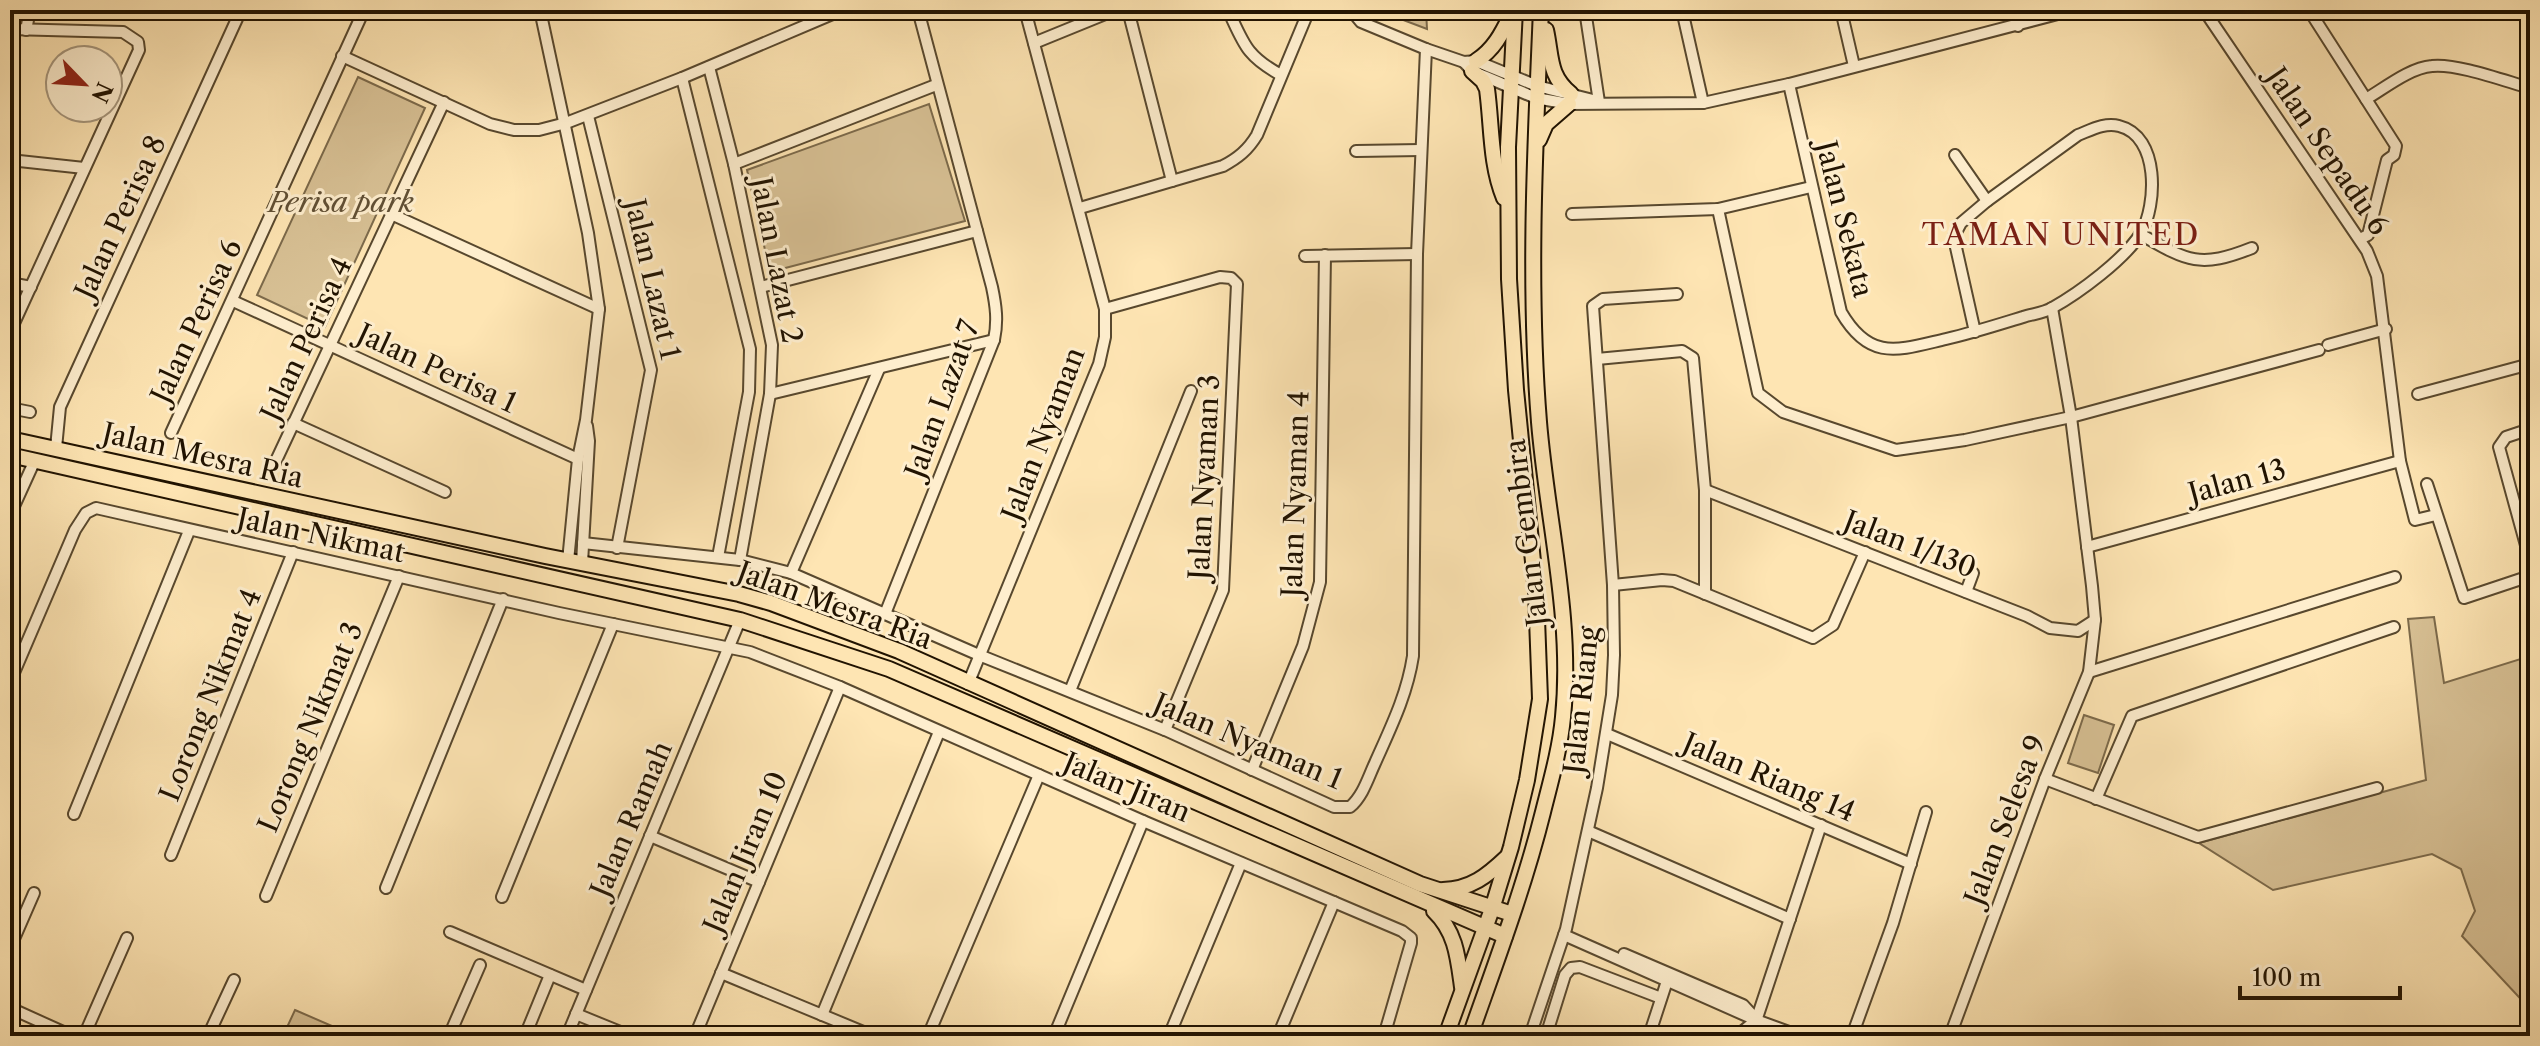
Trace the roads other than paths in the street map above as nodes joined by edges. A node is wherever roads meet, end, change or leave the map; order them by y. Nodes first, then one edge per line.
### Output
1 (30, 10) edge
2 (241, 10) edge
3 (364, 10) edge
4 (842, 10) edge
5 (918, 10) edge
6 (1025, 10) edge
7 (1115, 10) edge
8 (1128, 10) edge
9 (1228, 10) edge
10 (1309, 10) edge
11 (1351, 10) edge
12 (1514, 10) edge
13 (1585, 10) edge
14 (1682, 10) edge
15 (1841, 10) edge
16 (2014, 10) edge
17 (2073, 10) edge
18 (2204, 10) edge
19 (2309, 10) edge
20 (544, 11) edge
21 (1541, 12) edge
22 (2018, 26) junction
23 (10, 29) edge
24 (26, 30) junction
25 (1034, 43) junction
26 (1426, 49) junction
27 (342, 56) junction
28 (1471, 65) junction
29 (1854, 66) junction
30 (709, 67) junction
31 (1281, 75) junction
32 (682, 78) junction
33 (1512, 82) junction
34 (1789, 84) junction
35 (936, 85) junction
36 (2530, 88) edge
37 (1536, 92) junction
38 (1570, 99) junction
39 (2366, 99) junction
40 (444, 102) junction
41 (1599, 102) junction
42 (1703, 103) junction
43 (588, 116) junction
44 (566, 123) junction
45 (1536, 148) junction
46 (1421, 150) junction
47 (1356, 151) dead end
48 (1955, 155) dead end
49 (10, 160) edge
50 (734, 164) junction
51 (84, 168) junction
52 (1172, 181) junction
53 (1811, 187) junction
54 (1987, 201) junction
55 (1508, 206) junction
56 (1080, 208) junction
57 (1718, 209) junction
58 (391, 214) junction
59 (1572, 214) dead end
60 (977, 231) junction
61 (2140, 234) junction
62 (2360, 239) junction
63 (2252, 248) dead end
64 (1417, 254) junction
65 (1325, 255) junction
66 (1305, 256) dead end
67 (10, 283) edge
68 (31, 287) junction
69 (761, 287) junction
70 (1677, 294) dead end
71 (233, 301) junction
72 (2052, 308) junction
73 (599, 309) junction
74 (1105, 309) junction
75 (2386, 329) junction
76 (10, 332) edge
77 (1975, 332) junction
78 (994, 340) junction
79 (330, 345) junction
80 (1597, 359) junction
81 (2530, 364) edge
82 (879, 369) junction
83 (1191, 391) dead end
84 (770, 394) junction
85 (2418, 394) dead end
86 (10, 408) edge
87 (30, 412) dead end
88 (2071, 417) junction
89 (586, 420) junction
90 (293, 423) junction
91 (2530, 429) edge
92 (171, 433) dead end
93 (10, 439) edge
94 (56, 448) junction
95 (10, 455) edge
96 (578, 459) junction
97 (35, 460) junction
98 (2400, 461) junction
99 (274, 465) dead end
100 (2427, 484) dead end
101 (1705, 490) junction
102 (445, 492) dead end
103 (10, 515) edge
104 (2436, 515) junction
105 (189, 531) junction
106 (583, 543) junction
107 (2087, 547) junction
108 (617, 548) junction
109 (293, 552) junction
110 (1865, 552) junction
111 (718, 557) junction
112 (740, 560) junction
113 (2530, 560) edge
114 (574, 565) junction
115 (791, 573) junction
116 (1973, 573) dead end
117 (399, 576) junction
118 (540, 576) junction
119 (2530, 576) edge
120 (2395, 577) dead end
121 (1613, 585) junction
122 (595, 587) junction
123 (706, 587) junction
124 (1966, 592) junction
125 (1705, 594) junction
126 (503, 599) junction
127 (771, 603) junction
128 (885, 614) junction
129 (740, 620) junction
130 (2095, 620) junction
131 (613, 624) junction
132 (2394, 627) dead end
133 (729, 647) junction
134 (979, 655) junction
135 (2089, 672) junction
136 (10, 682) edge
137 (968, 684) junction
138 (840, 687) junction
139 (1070, 691) junction
140 (1165, 730) junction
141 (939, 732) junction
142 (1607, 734) junction
143 (1252, 770) junction
144 (1039, 775) junction
145 (2045, 779) junction
146 (2377, 788) dead end
147 (2096, 799) junction
148 (1926, 812) dead end
149 (74, 814) dead end
150 (1143, 821) junction
151 (1821, 825) junction
152 (1588, 831) junction
153 (650, 836) junction
154 (171, 855) dead end
155 (1508, 855) junction
156 (1241, 863) junction
157 (1911, 864) junction
158 (759, 882) junction
159 (386, 888) dead end
160 (1438, 890) junction
161 (34, 893) dead end
162 (266, 896) dead end
163 (502, 897) dead end
164 (1334, 902) junction
165 (1425, 903) junction
166 (1492, 909) junction
167 (1512, 914) junction
168 (1790, 919) junction
169 (1484, 929) junction
170 (450, 932) dead end
171 (1565, 932) junction
172 (1505, 936) junction
173 (127, 938) dead end
174 (10, 948) edge
175 (480, 965) dead end
176 (721, 973) junction
177 (550, 975) junction
178 (234, 980) dead end
179 (1667, 981) junction
180 (586, 990) junction
181 (1462, 991) junction
182 (1661, 998) junction
183 (10, 1008) edge
184 (576, 1014) junction
185 (822, 1015) junction
186 (1756, 1020) junction
187 (72, 1036) edge
188 (84, 1036) edge
189 (208, 1036) edge
190 (449, 1036) edge
191 (525, 1036) edge
192 (567, 1036) edge
193 (630, 1036) edge
194 (695, 1036) edge
195 (873, 1036) edge
196 (928, 1036) edge
197 (1054, 1036) edge
198 (1169, 1036) edge
199 (1278, 1036) edge
200 (1384, 1036) edge
201 (1446, 1036) edge
202 (1470, 1036) edge
203 (1530, 1036) edge
204 (1546, 1036) edge
205 (1649, 1036) edge
206 (1737, 1036) edge
207 (1751, 1036) edge
208 (1800, 1036) edge
209 (1852, 1036) edge
210 (1950, 1036) edge

1 - 24 street
2 - 94 street, Jalan Perisa 8
3 - 27 street, Jalan Perisa 6
4 - 30 street
5 - 35 street, Jalan Lazat 7
6 - 25 street, Jalan Nyaman
7 - 25 street
8 - 52 street
9 - 31 street
10 - 31 street
11 - 26 street
12 - 28 main road
12 - 33 main road, Jalan Gembira
13 - 41 street
14 - 42 street
15 - 29 street
16 - 22 street
17 - 22 street
18 - 62 street, Jalan Sepadu 6
19 - 39 street
20 - 44 street
21 - 37 main road, Jalan Gembira
21 - 38 main road
22 - 29 street
23 - 24 street
24 - 51 street
25 - 56 street, Jalan Nyaman
26 - 28 street
26 - 46 street, Jalan Nyaman 1
27 - 40 street
27 - 71 street, Jalan Perisa 6
28 - 33 street
28 - 55 main road
29 - 34 street
30 - 32 street
30 - 50 street, Jalan Lazat 2
31 - 52 street
32 - 43 street
32 - 111 street, Jalan Lazat 2
33 - 37 street
33 - 55 main road, Jalan Gembira
34 - 42 street
34 - 53 street, Jalan Sekata
35 - 50 street
35 - 60 street, Jalan Lazat 7
36 - 39 street
37 - 38 street
37 - 45 main road, Jalan Gembira
38 - 41 street
38 - 45 main road
39 - 62 street
40 - 44 street
40 - 58 street, Jalan Perisa 4
41 - 42 street
43 - 44 street
43 - 108 street, Jalan Lazat 1
44 - 73 street
45 - 167 main road, Jalan Gembira
46 - 47 street
46 - 64 street, Jalan Nyaman 1
48 - 54 street
49 - 51 street
50 - 69 street, Jalan Lazat 2
51 - 68 street
52 - 56 street
53 - 57 street
53 - 77 street, Jalan Sekata
54 - 61 street, Jalan Sekata
54 - 77 street, Jalan Sekata
55 - 155 main road, Jalan Gembira
56 - 74 street, Jalan Nyaman
57 - 59 street
57 - 88 street
58 - 73 street
58 - 79 street, Jalan Perisa 4
60 - 69 street
60 - 78 street, Jalan Lazat 7
61 - 63 street
61 - 72 street, Jalan Sekata
62 - 75 street, Jalan Sepadu 6
64 - 65 street
64 - 143 street, Jalan Nyaman 1
65 - 66 street
65 - 143 street, Jalan Nyaman 4
67 - 68 street
68 - 76 street
69 - 84 street, Jalan Lazat 2
70 - 80 street, Jalan Riang
71 - 79 street, Jalan Perisa 1
71 - 92 street, Jalan Perisa 6
72 - 77 street, Jalan Sekata
72 - 88 street, Jalan Selesa 9
73 - 89 street
74 - 134 street, Jalan Nyaman
74 - 140 street, Jalan Nyaman 3
75 - 88 street
75 - 98 street, Jalan Sepadu 6
78 - 82 street
78 - 128 street, Jalan Lazat 7
79 - 90 street, Jalan Perisa 4
79 - 96 street, Jalan Perisa 1
80 - 101 street
80 - 121 street, Jalan Riang
81 - 85 street
82 - 84 street
82 - 115 street
83 - 139 street
84 - 112 street, Jalan Lazat 2
86 - 87 street
88 - 107 street, Jalan Selesa 9
89 - 96 street
89 - 106 street
90 - 99 street, Jalan Perisa 4
90 - 102 street
91 - 113 street
93 - 94 main road, Jalan Mesra Ria
94 - 114 main road, Jalan Mesra Ria
95 - 97 main road, Jalan Mesra Ria
96 - 114 street
97 - 103 street
97 - 118 main road, Jalan Mesra Ria
98 - 104 street, Jalan Sepadu 6
98 - 107 street, Jalan 13
100 - 104 street
101 - 110 street, Jalan 1/130
101 - 125 street
104 - 119 street
105 - 109 street, Jalan Nikmat
105 - 136 street, Jalan Nikmat
105 - 149 street
106 - 108 street, Jalan Nyaman 1
106 - 114 street
107 - 130 street, Jalan Selesa 9
108 - 111 street, Jalan Nyaman 1
109 - 117 street, Jalan Nikmat
109 - 154 street, Lorong Nikmat 4
110 - 124 street, Jalan 1/130
110 - 125 street
111 - 112 street, Jalan Nyaman 1
112 - 115 street, Jalan Nyaman 1
114 - 118 main road
114 - 122 main road
114 - 123 main road, Jalan Mesra Ria
115 - 128 street, Jalan Nyaman 1
116 - 124 street
117 - 126 street, Jalan Nikmat
117 - 162 street, Lorong Nikmat 3
118 - 122 main road, Jalan Mesra Ria
120 - 135 street
121 - 125 street
121 - 142 street, Jalan Riang
122 - 129 main road, Jalan Mesra Ria
123 - 127 main road, Jalan Mesra Ria
123 - 129 main road
124 - 130 street, Jalan 1/130
126 - 131 street, Jalan Nikmat
126 - 159 street
127 - 129 main road
127 - 137 main road, Jalan Mesra Ria
128 - 134 street, Jalan Nyaman 1
129 - 133 street, Jalan Ramah
129 - 165 main road, Jalan Mesra Ria
130 - 135 street, Jalan Selesa 9
131 - 133 street, Jalan Nikmat
131 - 163 street
132 - 147 street
133 - 138 street, Jalan Jiran
133 - 153 street, Jalan Ramah
134 - 137 street, Jalan Nyaman
134 - 139 street, Jalan Nyaman 1
135 - 145 street, Jalan Selesa 9
137 - 160 main road, Jalan Mesra Ria
138 - 141 street, Jalan Jiran
138 - 158 street, Jalan Jiran 10
139 - 140 street, Jalan Nyaman 1
140 - 143 street, Jalan Nyaman 1
141 - 144 street, Jalan Jiran
141 - 185 street
142 - 151 street, Jalan Riang 14
142 - 152 street, Jalan Riang
144 - 150 street, Jalan Jiran
144 - 196 street
145 - 147 street
145 - 210 street, Jalan Selesa 9
146 - 147 street
148 - 157 street
150 - 156 street, Jalan Jiran
150 - 197 street
151 - 157 street, Jalan Riang 14
151 - 168 street
152 - 168 street
152 - 171 street, Jalan Riang
153 - 158 street
153 - 180 street, Jalan Ramah
155 - 160 main road
155 - 166 main road, Jalan Gembira
156 - 164 street, Jalan Jiran
156 - 198 street
157 - 209 street
158 - 176 street, Jalan Jiran 10
160 - 166 main road, Jalan Mesra Ria
161 - 174 street
164 - 199 street
164 - 200 street, Jalan Jiran
165 - 169 main road, Jalan Mesra Ria
165 - 181 main road
166 - 167 main road, Jalan Mesra Ria
166 - 169 main road, Jalan Gembira
167 - 172 main road, Jalan Gembira
168 - 186 street
169 - 172 main road, Jalan Mesra Ria
169 - 181 main road, Jalan Gembira
170 - 177 street
171 - 179 street
171 - 186 street
171 - 203 street, Jalan Riang
172 - 202 main road, Jalan Gembira
173 - 188 street
175 - 190 street
176 - 185 street
176 - 194 street, Jalan Jiran 10
177 - 180 street
177 - 191 street
178 - 189 street
179 - 182 street
179 - 186 street
180 - 184 street, Jalan Ramah
181 - 201 main road, Jalan Gembira
182 - 204 street
182 - 205 street
183 - 187 street
184 - 192 street, Jalan Ramah
184 - 193 street
185 - 195 street
186 - 206 street
186 - 207 street
186 - 208 street

